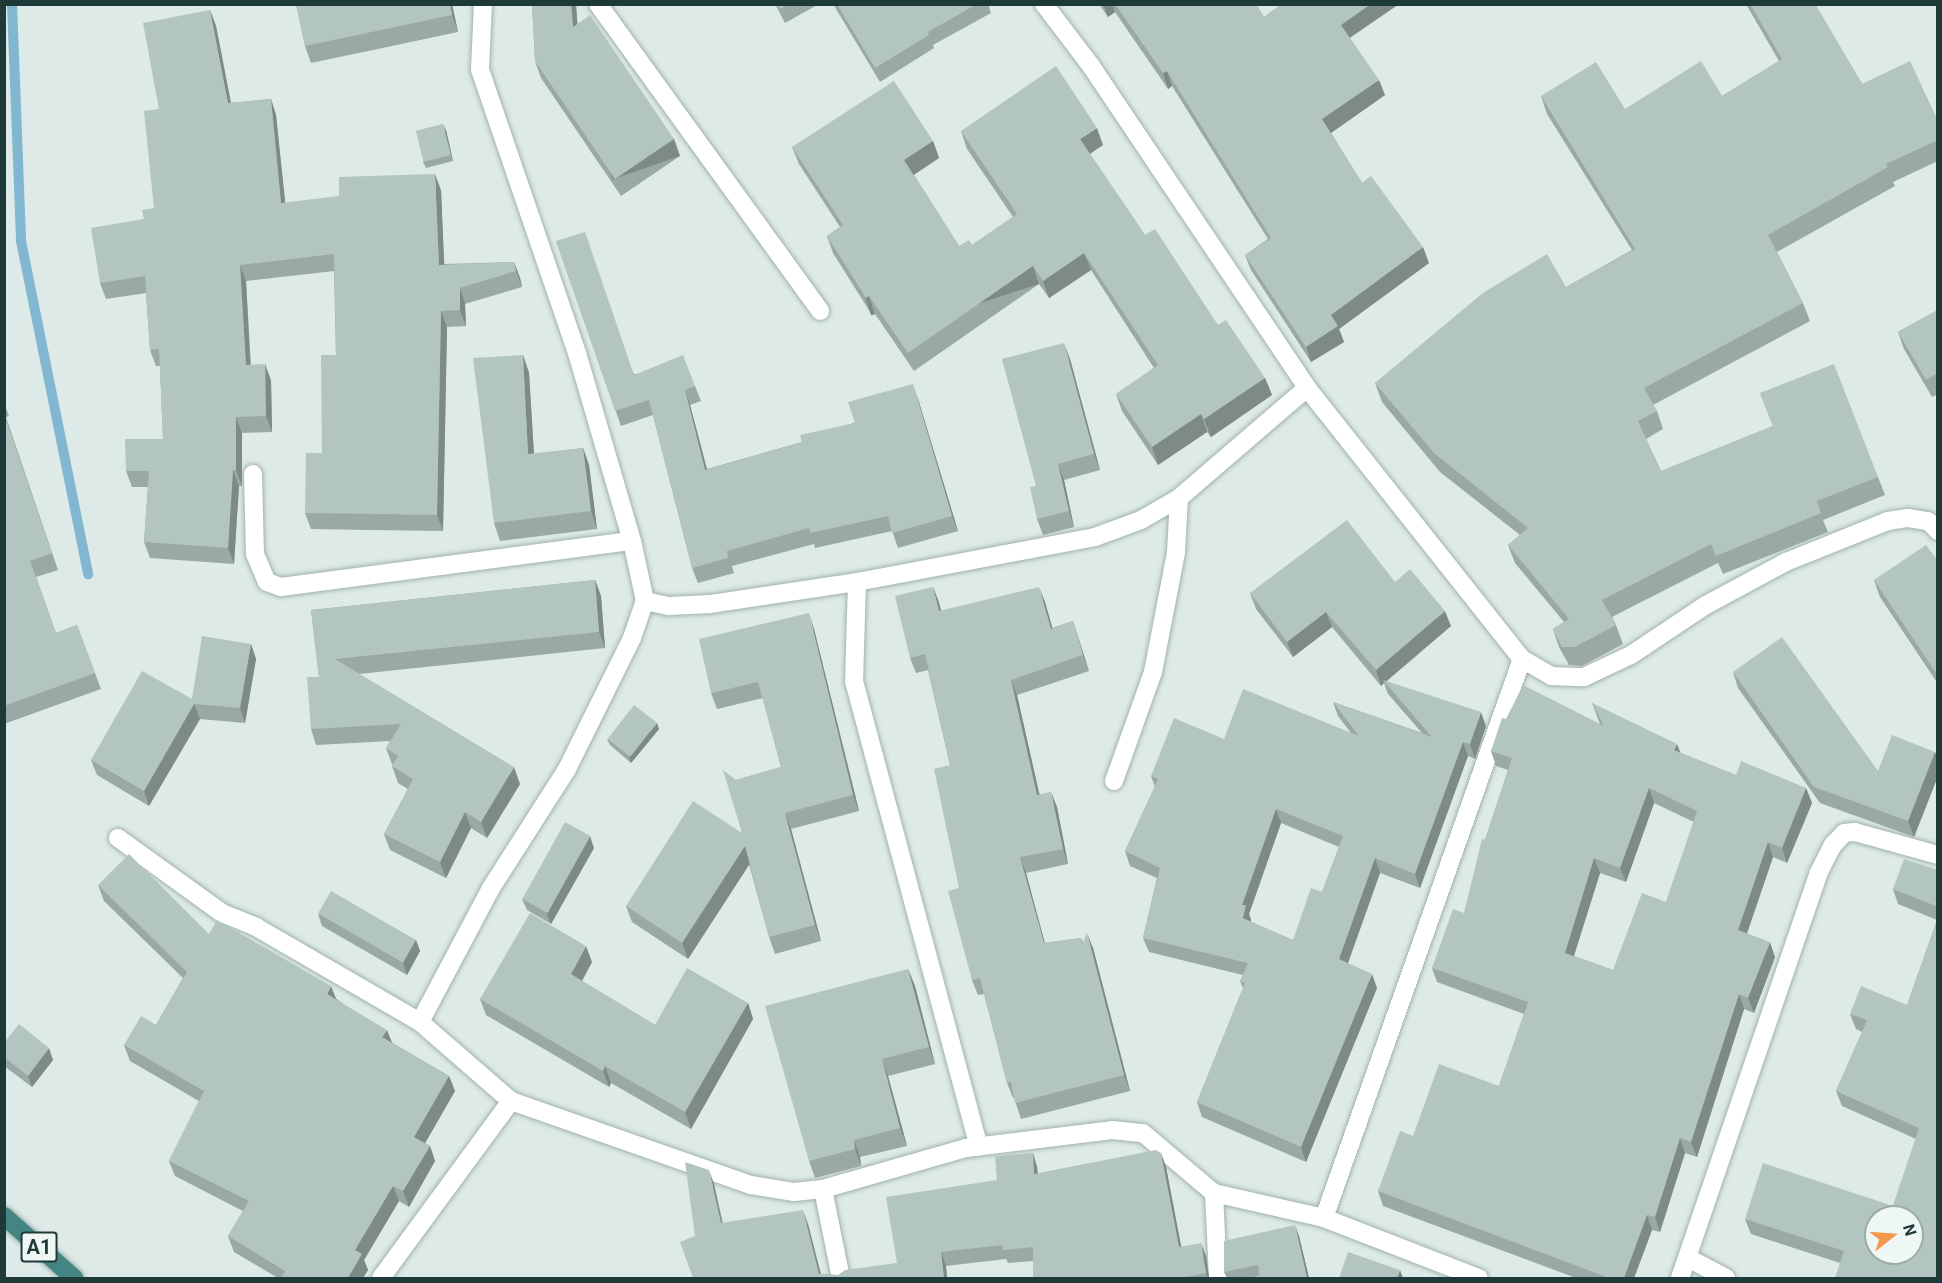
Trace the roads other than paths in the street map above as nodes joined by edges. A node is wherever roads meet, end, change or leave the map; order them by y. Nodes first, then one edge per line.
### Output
1 (483, 4) edge
2 (598, 4) edge
3 (1044, 4) edge
4 (820, 311) dead end
5 (1307, 388) junction
6 (253, 474) dead end
7 (1179, 498) junction
8 (1938, 531) edge
9 (632, 541) junction
10 (857, 582) junction
11 (645, 601) junction
12 (1522, 659) junction
13 (1114, 781) dead end
14 (118, 838) dead end
15 (1938, 855) edge
16 (420, 1022) junction
17 (511, 1101) junction
18 (979, 1146) junction
19 (823, 1189) junction
20 (1214, 1193) junction
21 (4, 1216) edge
22 (1324, 1218) junction
23 (1688, 1258) junction
24 (74, 1278) edge
25 (381, 1278) edge
26 (841, 1278) edge
27 (1218, 1278) edge
28 (1479, 1278) edge
29 (1680, 1278) edge
30 (1726, 1278) edge

1 - 9 street
2 - 4 street
3 - 5 street
5 - 7 street
5 - 12 street
6 - 9 street
7 - 10 street
7 - 13 street
8 - 12 street
9 - 11 street
10 - 11 street
10 - 18 street
11 - 16 street
12 - 22 street
14 - 16 street
15 - 23 street
16 - 17 street
17 - 19 street
17 - 25 street
18 - 19 street
18 - 20 street
19 - 26 street
20 - 22 street
20 - 27 street
21 - 24 highway, A1
22 - 28 street
23 - 29 street
23 - 30 street

